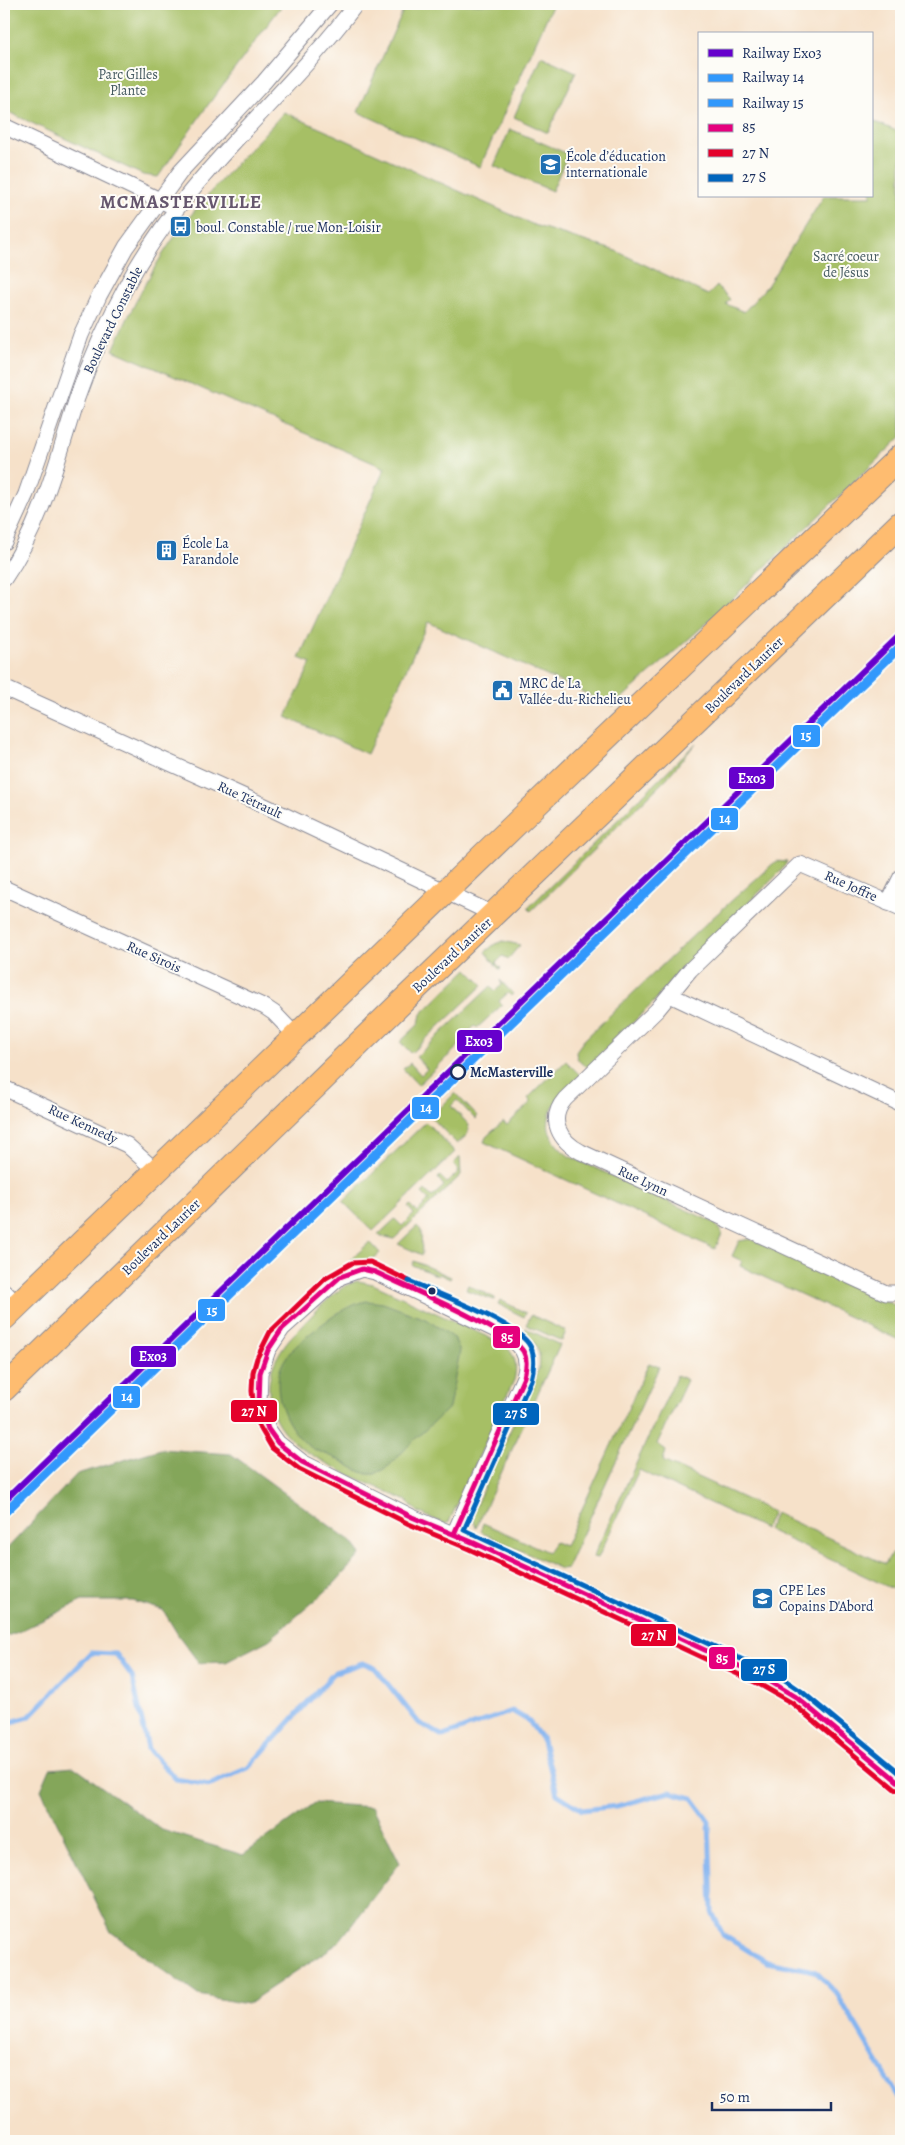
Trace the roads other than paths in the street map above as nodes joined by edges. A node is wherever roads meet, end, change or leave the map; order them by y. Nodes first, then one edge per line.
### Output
1 (330, 4) edge
2 (356, 4) edge
3 (264, 82) junction
4 (280, 95) junction
5 (4, 126) edge
6 (159, 199) junction
7 (176, 208) junction
8 (901, 456) edge
9 (901, 523) edge
10 (4, 542) edge
11 (4, 579) edge
12 (4, 688) edge
13 (800, 864) joint
14 (901, 877) edge
15 (4, 888) edge
16 (446, 891) junction
17 (895, 906) edge
18 (495, 915) junction
19 (670, 995) junction
20 (296, 1036) junction
21 (4, 1088) edge
22 (901, 1104) edge
23 (156, 1171) junction
24 (901, 1293) edge
25 (8, 1305) edge
26 (4, 1388) edge
27 (454, 1534) junction
28 (901, 1784) edge

1 - 3 street, Boulevard Constable
2 - 4 street, Boulevard Constable
3 - 4 street
3 - 6 street, Boulevard Constable
4 - 7 street, Boulevard Constable
5 - 6 street
6 - 7 street
6 - 10 street, Boulevard Constable
7 - 11 street, Boulevard Constable
8 - 16 main road
9 - 18 main road, Boulevard Laurier
12 - 16 street, Rue Tétrault
13 - 17 street, Rue Joffre
13 - 19 street, Rue Lynn
14 - 17 street
15 - 20 street, Rue Sirois
16 - 18 street, Rue Tétrault
16 - 20 main road
18 - 26 main road, Boulevard Laurier
19 - 22 street
19 - 24 street, Rue Lynn
20 - 23 main road
21 - 23 street, Rue Kennedy
23 - 25 main road
27 - 27 street
27 - 28 street

